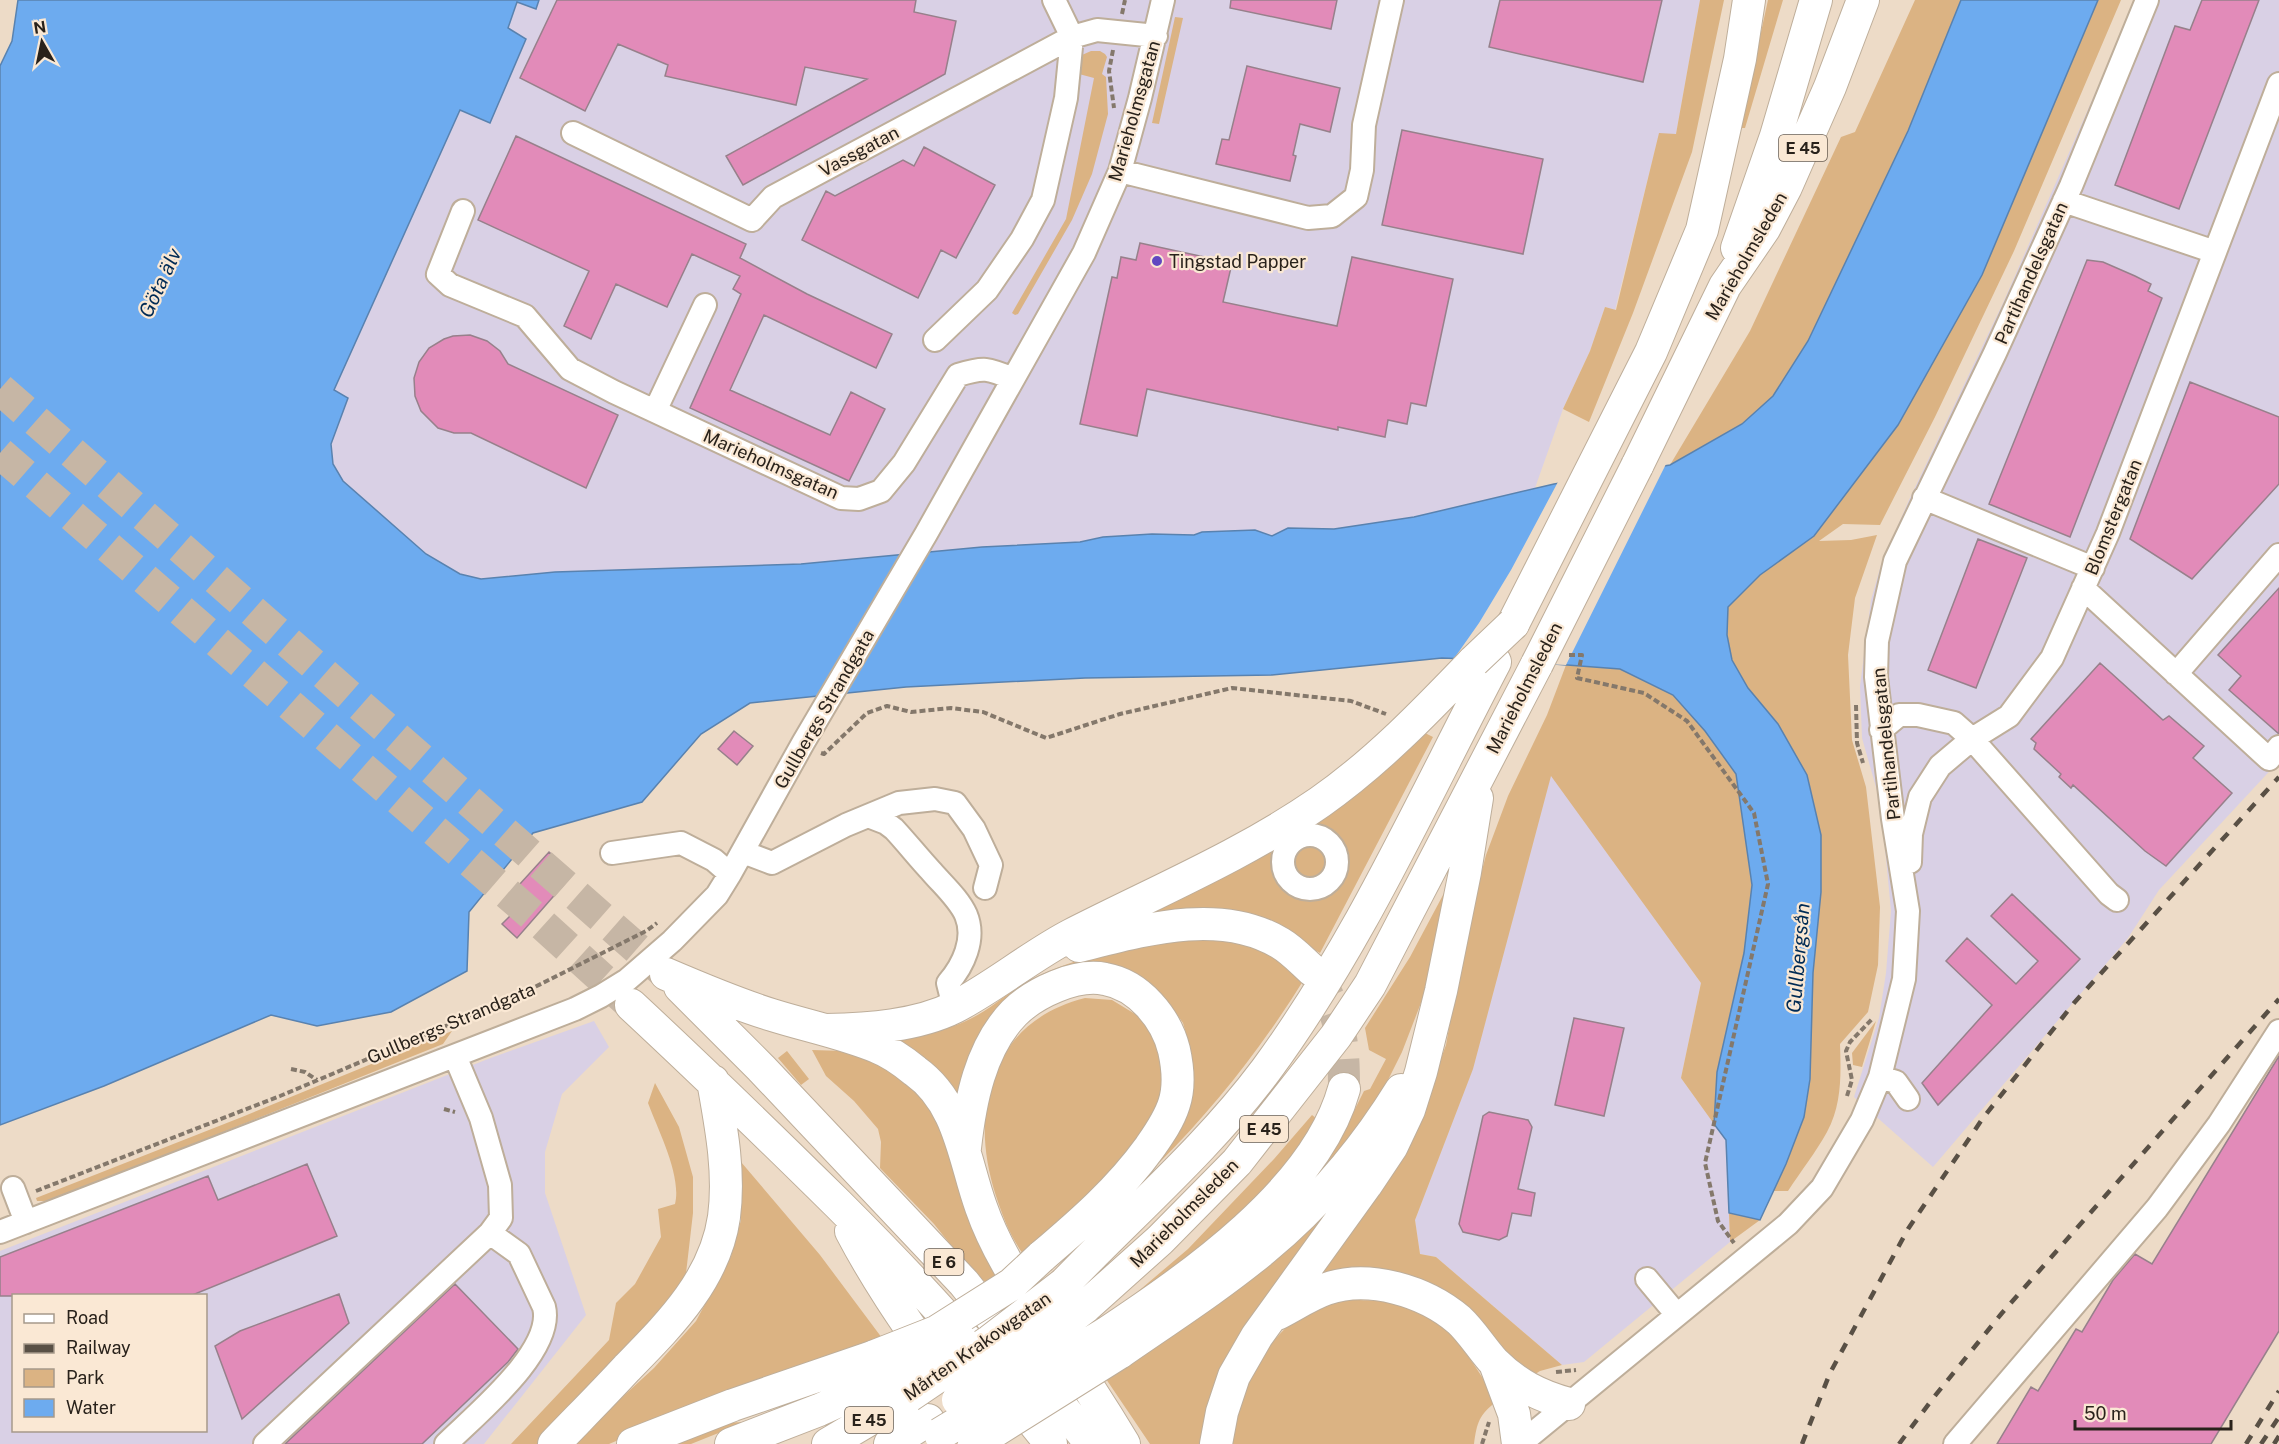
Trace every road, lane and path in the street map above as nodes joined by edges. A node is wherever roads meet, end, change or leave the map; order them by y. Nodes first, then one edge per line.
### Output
1 (1054, 0) edge
2 (1125, 0) edge
3 (1163, 0) edge
4 (1392, 0) edge
5 (1749, 0) edge
6 (1798, 0) edge
7 (1816, 0) edge
8 (1863, 0) edge
9 (2147, 0) edge
10 (1117, 31) junction
11 (1156, 36) junction
12 (1072, 37) junction
13 (2279, 84) edge
14 (1113, 114) dead end
15 (573, 133) dead end
16 (1120, 171) junction
17 (2064, 201) junction
18 (463, 211) dead end
19 (1702, 230) junction
20 (2215, 252) junction
21 (1725, 286) junction
22 (705, 305) dead end
23 (935, 340) dead end
24 (1013, 379) junction
25 (655, 411) junction
26 (1924, 498) junction
27 (927, 534) joint
28 (2279, 555) edge
29 (2088, 578) junction
30 (1484, 661) junction
31 (2176, 674) junction
32 (1855, 695) dead end
33 (1881, 730) junction
34 (1972, 739) junction
35 (2274, 753) edge
36 (1866, 771) dead end
37 (1481, 774) junction
38 (868, 816) junction
39 (743, 852) junction
40 (612, 853) dead end
41 (730, 874) junction
42 (986, 888) dead end
43 (2113, 897) dead end
44 (1908, 911) junction
45 (663, 919) dead end
46 (1021, 964) junction
47 (1312, 970) tunnel mouth
48 (631, 1005) tunnel mouth
49 (954, 1007) junction
50 (1874, 1012) dead end
51 (826, 1030) junction
52 (2279, 1031) edge
53 (1428, 1046) junction
54 (455, 1056) junction
55 (291, 1069) dead end
56 (1880, 1077) junction
57 (317, 1080) junction
58 (713, 1081) junction
59 (1344, 1089) tunnel mouth
60 (1846, 1098) dead end
61 (1908, 1099) dead end
62 (965, 1150) junction
63 (15, 1193) joint
64 (837, 1203) junction
65 (26, 1222) junction
66 (0, 1232) edge
67 (489, 1233) junction
68 (1744, 1239) dead end
69 (1736, 1246) dead end
70 (1053, 1271) junction
71 (1647, 1279) dead end
72 (1084, 1308) joint
73 (1677, 1315) junction
74 (1271, 1317) junction
75 (1112, 1343) junction
76 (1585, 1368) dead end
77 (892, 1376) junction
78 (1518, 1395) junction
79 (1569, 1404) junction
80 (930, 1433) edge
81 (1533, 1440) edge
82 (265, 1444) edge
83 (446, 1444) edge
84 (554, 1444) edge
85 (633, 1444) edge
86 (731, 1444) edge
87 (828, 1444) edge
88 (890, 1444) edge
89 (974, 1444) edge
90 (992, 1444) edge
91 (1051, 1444) edge
92 (1091, 1444) edge
93 (1124, 1444) edge
94 (1216, 1444) edge
95 (1482, 1444) edge
96 (1954, 1444) edge

1 - 12 street
2 - 10 path
3 - 11 street, Marieholmsgatan
4 - 16 street
5 - 19 highway, E 45
6 - 19 highway, E 45
7 - 21 highway
8 - 21 highway, Marieholmsleden / E 45
9 - 17 street, Partihandelsgatan
10 - 11 street, Vassgatan
10 - 12 street, Vassgatan
10 - 14 path
11 - 16 street, Marieholmsgatan
12 - 15 street, Vassgatan
12 - 23 street
13 - 20 street, Blomstergatan
16 - 24 street, Marieholmsgatan
17 - 20 street
17 - 26 street, Partihandelsgatan
18 - 25 street, Marieholmsgatan
19 - 30 highway, E 45, bridge
20 - 29 street, Blomstergatan
21 - 37 highway, Marieholmsleden / E 45, bridge
22 - 25 street
24 - 25 street, Marieholmsgatan
24 - 27 street, Marieholmsgatan
26 - 29 street
26 - 33 street, Partihandelsgatan
27 - 39 street, Gullbergs Strandgata
28 - 31 street
29 - 31 street
29 - 34 street, Blomstergatan
30 - 46 highway
30 - 70 highway, Marieholmsleden / E 45
31 - 35 street
32 - 36 path
33 - 34 street
33 - 44 street, Partihandelsgatan
34 - 43 street
34 - 44 street, Blomstergatan
37 - 53 highway
37 - 72 highway, Marieholmsleden / E 45
38 - 39 street
38 - 42 street
38 - 49 street
39 - 41 street, Gullbergs Strandgata
40 - 41 street
41 - 54 street, Gullbergs Strandgata
44 - 56 street, Partihandelsgatan
45 - 57 path, Gullbergs Strandgata
46 - 47 highway
46 - 49 highway
48 - 58 highway, E 6
49 - 51 highway
50 - 60 path
51 - 62 highway
51 - 92 highway, E 6
52 - 96 street
53 - 74 highway
53 - 75 highway
54 - 65 street, Gullbergs Strandgata
54 - 67 street, Gullbergs Strandgata
55 - 57 path
56 - 61 street
56 - 73 street, Partihandelsgatan
57 - 63 path, Gullbergs Strandgata
58 - 64 highway, E 6
58 - 84 highway
59 - 75 highway
62 - 70 highway
62 - 93 highway
63 - 65 street
64 - 90 highway
64 - 91 highway, E 6
65 - 66 street, Gullbergs Strandgata
67 - 82 street, Gullbergs Strandgata
67 - 83 street
68 - 69 path
70 - 77 highway, bridge
70 - 77 highway, Mårten Krakowgatan / E 45, bridge
71 - 73 street
72 - 80 highway, Mårten Krakowgatan / E 45, bridge
73 - 79 street, Partihandelsgatan
74 - 78 highway
74 - 94 highway
75 - 80 highway, bridge
75 - 89 highway, bridge
76 - 78 path
77 - 85 highway
77 - 86 highway
77 - 87 highway, Mårten Krakowgatan / E 45
78 - 79 highway
78 - 81 highway
78 - 95 path
79 - 81 street, Partihandelsgatan
80 - 88 highway, Mårten Krakowgatan / E 45

